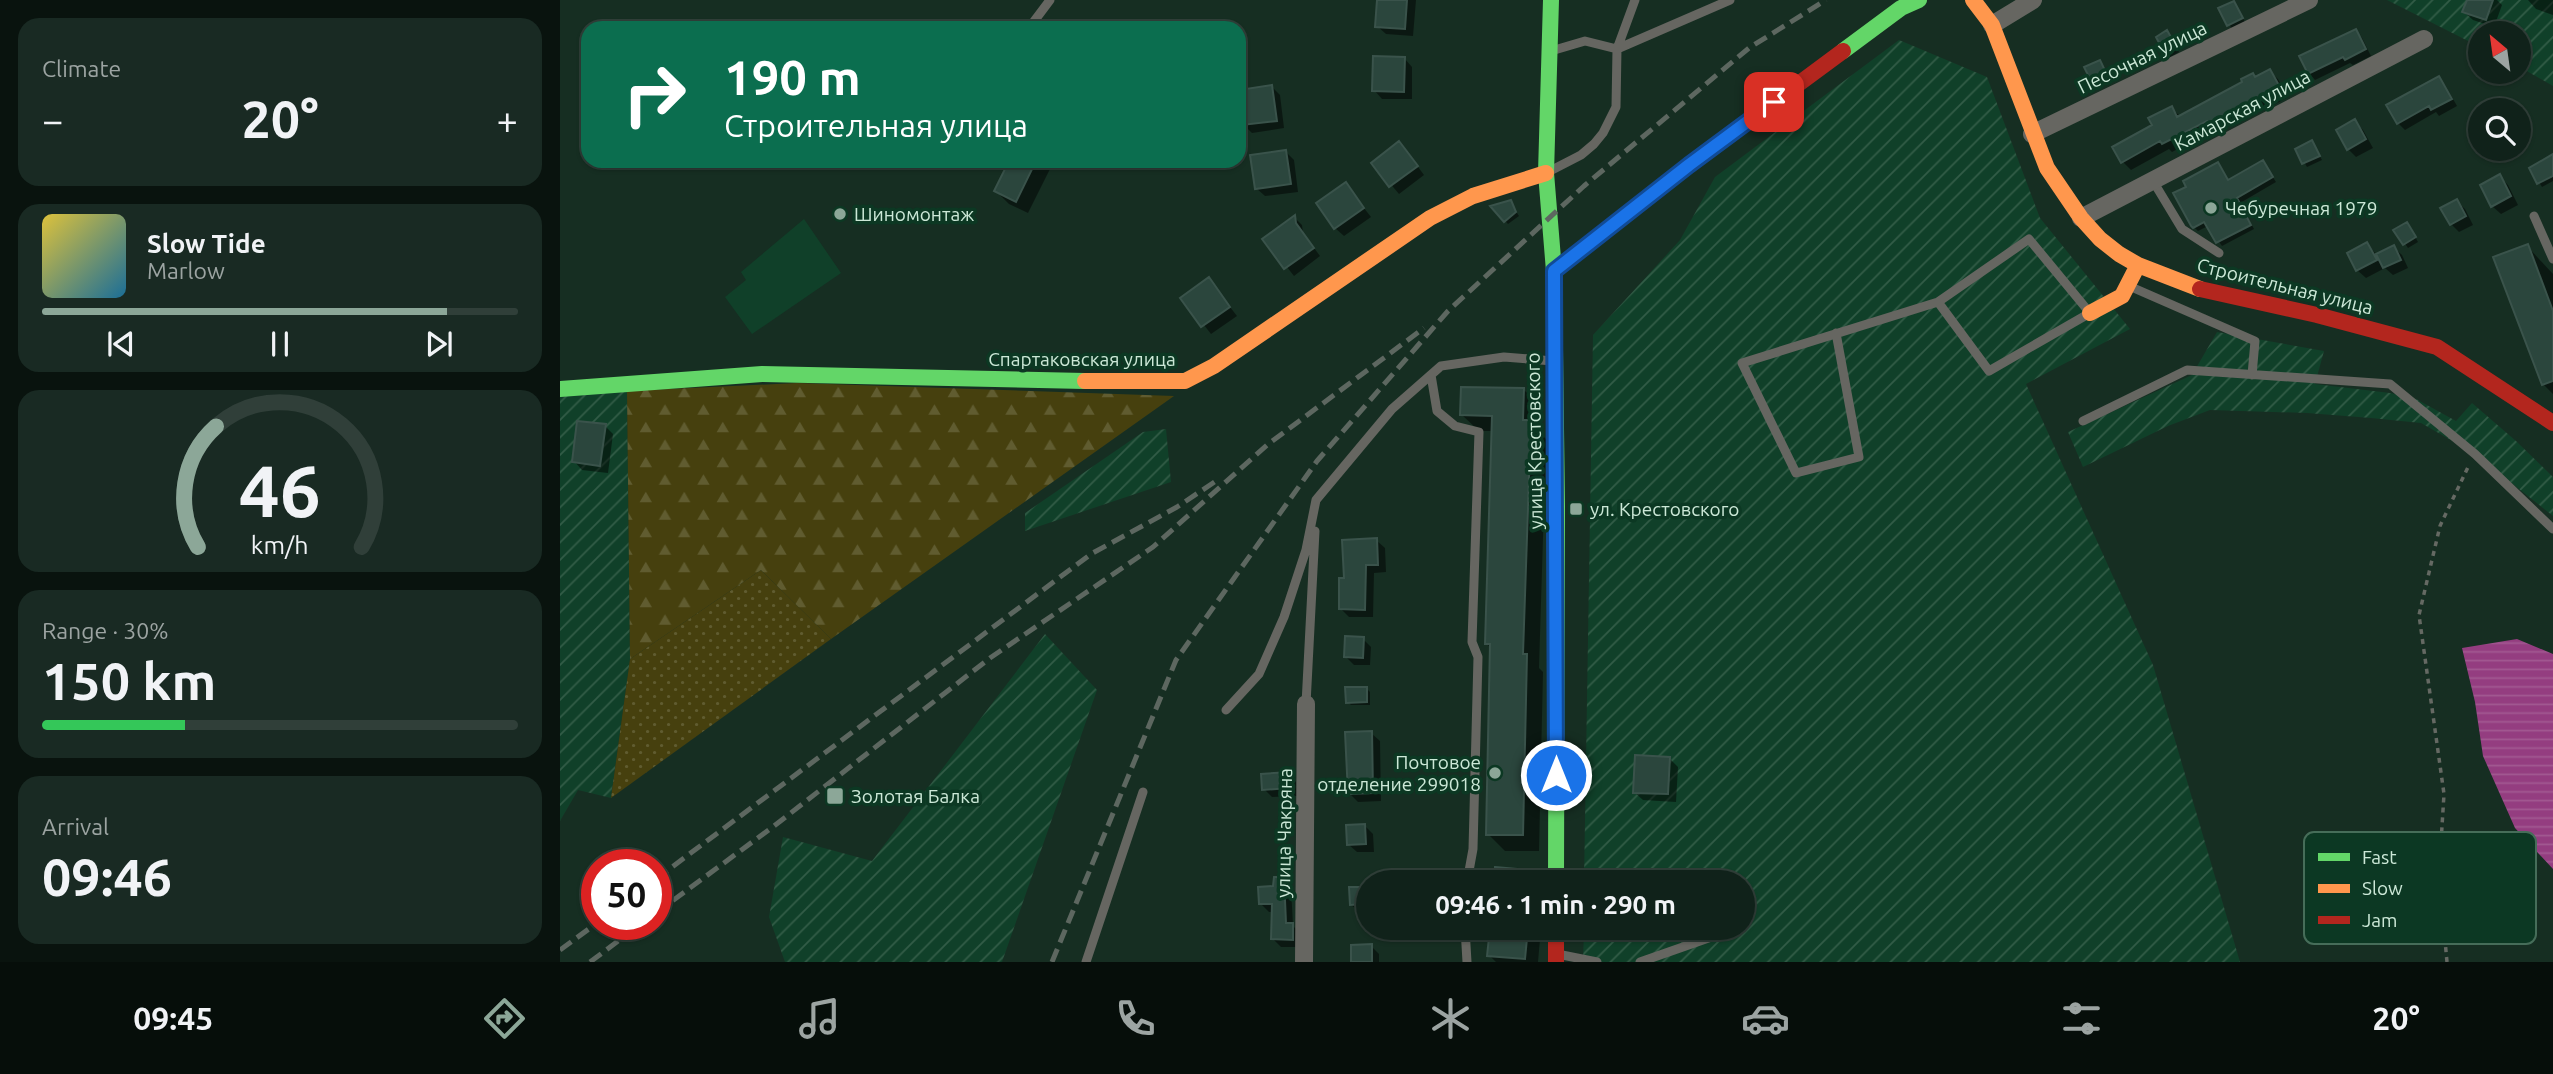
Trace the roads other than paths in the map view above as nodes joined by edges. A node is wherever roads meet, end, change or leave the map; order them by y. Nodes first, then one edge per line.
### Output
1 (1050, 0) edge
2 (1551, 0) edge
3 (1635, 0) edge
4 (1730, 0) edge
5 (1919, 0) edge
6 (1973, 0) edge
7 (2033, 0) edge
8 (2309, 0) edge
9 (1034, 21) edge
10 (1992, 25) junction
11 (2424, 39) dead end
12 (1617, 49) junction
13 (1549, 52) junction
14 (2032, 134) junction
15 (1546, 173) junction
16 (2153, 181) junction
17 (2534, 216) dead end
18 (2081, 218) junction
19 (2219, 253) dead end
20 (2553, 259) edge
21 (2138, 265) junction
22 (1554, 271) junction
23 (2128, 285) junction
24 (1938, 302) junction
25 (2090, 313) junction
26 (1836, 334) junction
27 (1555, 361) junction
28 (1431, 375) junction
29 (2252, 375) junction
30 (560, 389) edge
31 (2083, 421) dead end
32 (2553, 423) edge
33 (1316, 500) junction
34 (2553, 529) edge
35 (1306, 704) joint
36 (1226, 710) dead end
37 (1143, 792) dead end
38 (1469, 870) edge
39 (1556, 870) edge
40 (1466, 940) edge
41 (1556, 940) edge
42 (1703, 940) edge
43 (1556, 958) edge
44 (1086, 962) edge
45 (1304, 962) edge
46 (1467, 962) edge
47 (1597, 962) edge
48 (1640, 962) edge

1 - 9 lane
2 - 13 main road, улица Крестовского
3 - 12 lane
4 - 12 lane
5 - 22 main road
6 - 10 main road, Строительная улица
7 - 10 street
8 - 14 street, Песочная улица
10 - 14 main road, Строительная улица
11 - 16 street, Камарская улица
12 - 13 lane
12 - 15 lane
13 - 15 main road, улица Крестовского
14 - 18 main road, Строительная улица
15 - 22 main road, улица Крестовского
15 - 30 main road, Спартаковская улица
16 - 18 street, Камарская улица
16 - 19 lane
17 - 20 lane
18 - 21 main road, Строительная улица
21 - 23 main road
21 - 32 main road, Строительная улица
22 - 27 main road, улица Крестовского
23 - 25 main road
23 - 29 lane
24 - 25 lane
24 - 25 lane
24 - 26 lane
26 - 26 lane
27 - 28 lane
27 - 39 main road, улица Крестовского
28 - 33 lane
28 - 38 lane
29 - 31 lane
29 - 34 lane
33 - 35 lane
33 - 36 lane
35 - 45 street, улица Чакряна
37 - 44 lane
40 - 46 lane
41 - 43 main road
42 - 48 lane
43 - 47 lane

